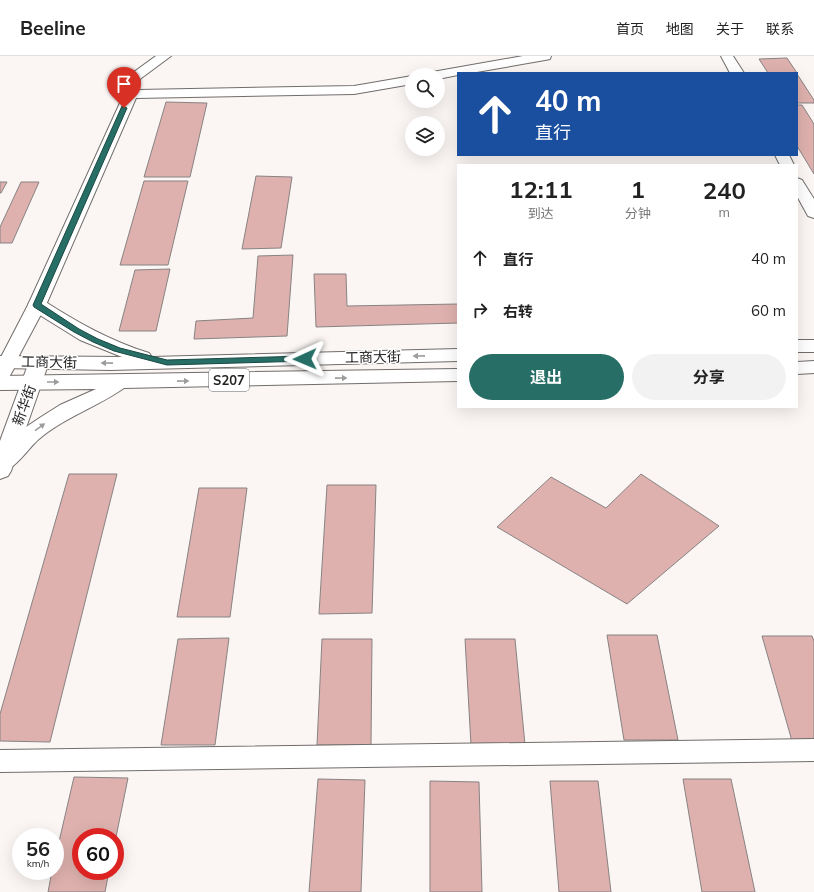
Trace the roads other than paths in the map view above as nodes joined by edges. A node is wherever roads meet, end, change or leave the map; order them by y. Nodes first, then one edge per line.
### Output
1 (165, 56) edge
2 (545, 56) edge
3 (727, 56) edge
4 (736, 72) edge
5 (445, 74) edge
6 (405, 81) edge
7 (130, 94) junction
8 (798, 185) edge
9 (814, 214) edge
10 (37, 305) junction
11 (798, 346) edge
12 (814, 346) edge
13 (457, 355) edge
14 (39, 362) junction
15 (167, 362) junction
16 (3, 366) edge
17 (814, 367) edge
18 (798, 368) edge
19 (457, 375) edge
20 (0, 382) edge
21 (32, 382) junction
22 (119, 382) junction
23 (1, 468) edge
24 (814, 750) edge
25 (0, 761) edge

1 - 7 street
2 - 5 street
3 - 4 street
6 - 7 street
7 - 10 street
8 - 9 street
10 - 15 main road
10 - 16 street
11 - 12 main road
13 -> 15 main road, 工商大街 / S207
15 -> 14 main road, 工商大街 / S207
14 - 16 main road, 工商大街 / S207
14 - 21 main road, 新华街
17 - 18 main road
22 -> 19 main road, 工商大街 / S207
20 - 21 main road, 工商大街 / S207
21 -> 22 main road, 工商大街 / S207
21 - 23 main road, 新华街
23 -> 22 main road
24 - 25 street

